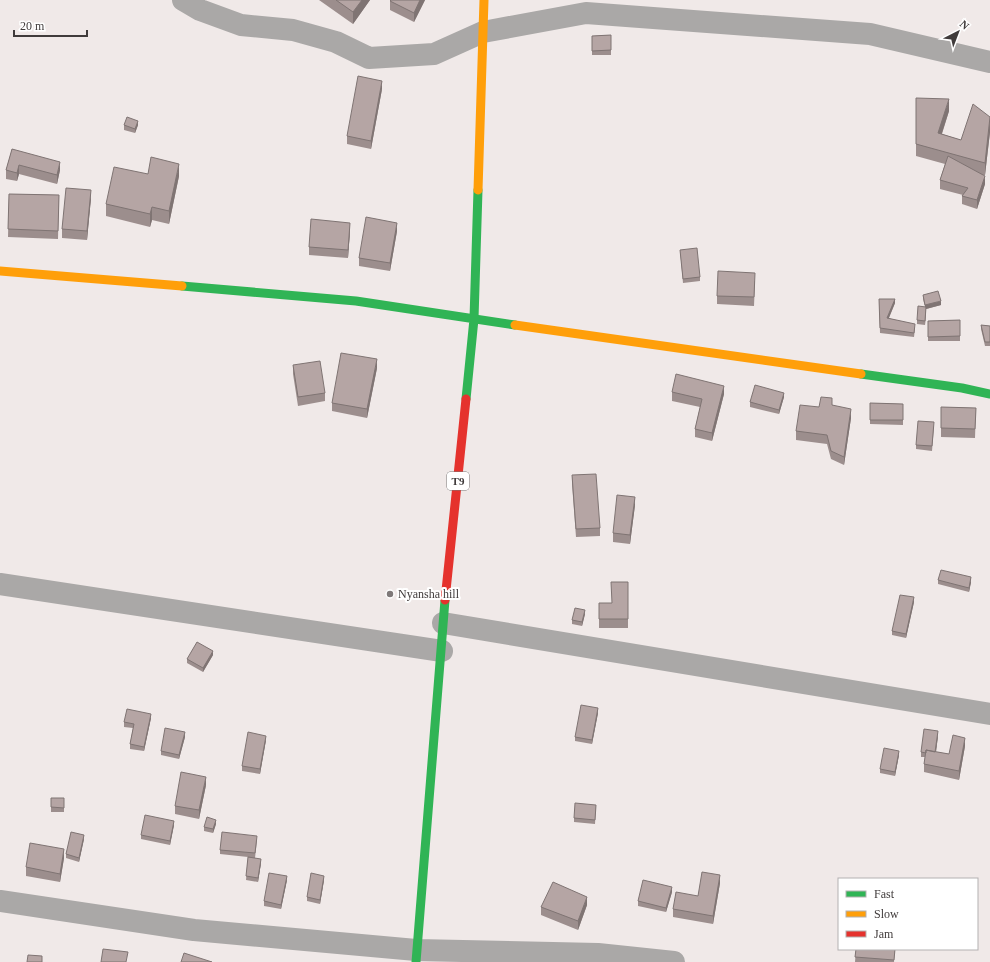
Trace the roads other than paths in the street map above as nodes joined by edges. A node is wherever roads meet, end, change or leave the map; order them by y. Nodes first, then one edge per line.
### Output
1 (183, 0) edge
2 (484, 0) edge
3 (483, 32) junction
4 (990, 62) edge
5 (0, 271) edge
6 (474, 320) junction
7 (990, 394) edge
8 (0, 584) edge
9 (444, 623) junction
10 (442, 651) junction
11 (990, 714) edge
12 (0, 901) edge
13 (416, 956) edge
14 (674, 962) edge

1 - 3 street
2 - 3 main road, T9
3 - 4 street
3 - 6 main road, T9
5 - 6 main road
6 - 7 main road
6 - 9 main road, T9
8 - 10 street
9 - 10 main road, T9
9 - 11 street
10 - 13 main road, T9
12 - 13 street
13 - 14 street

